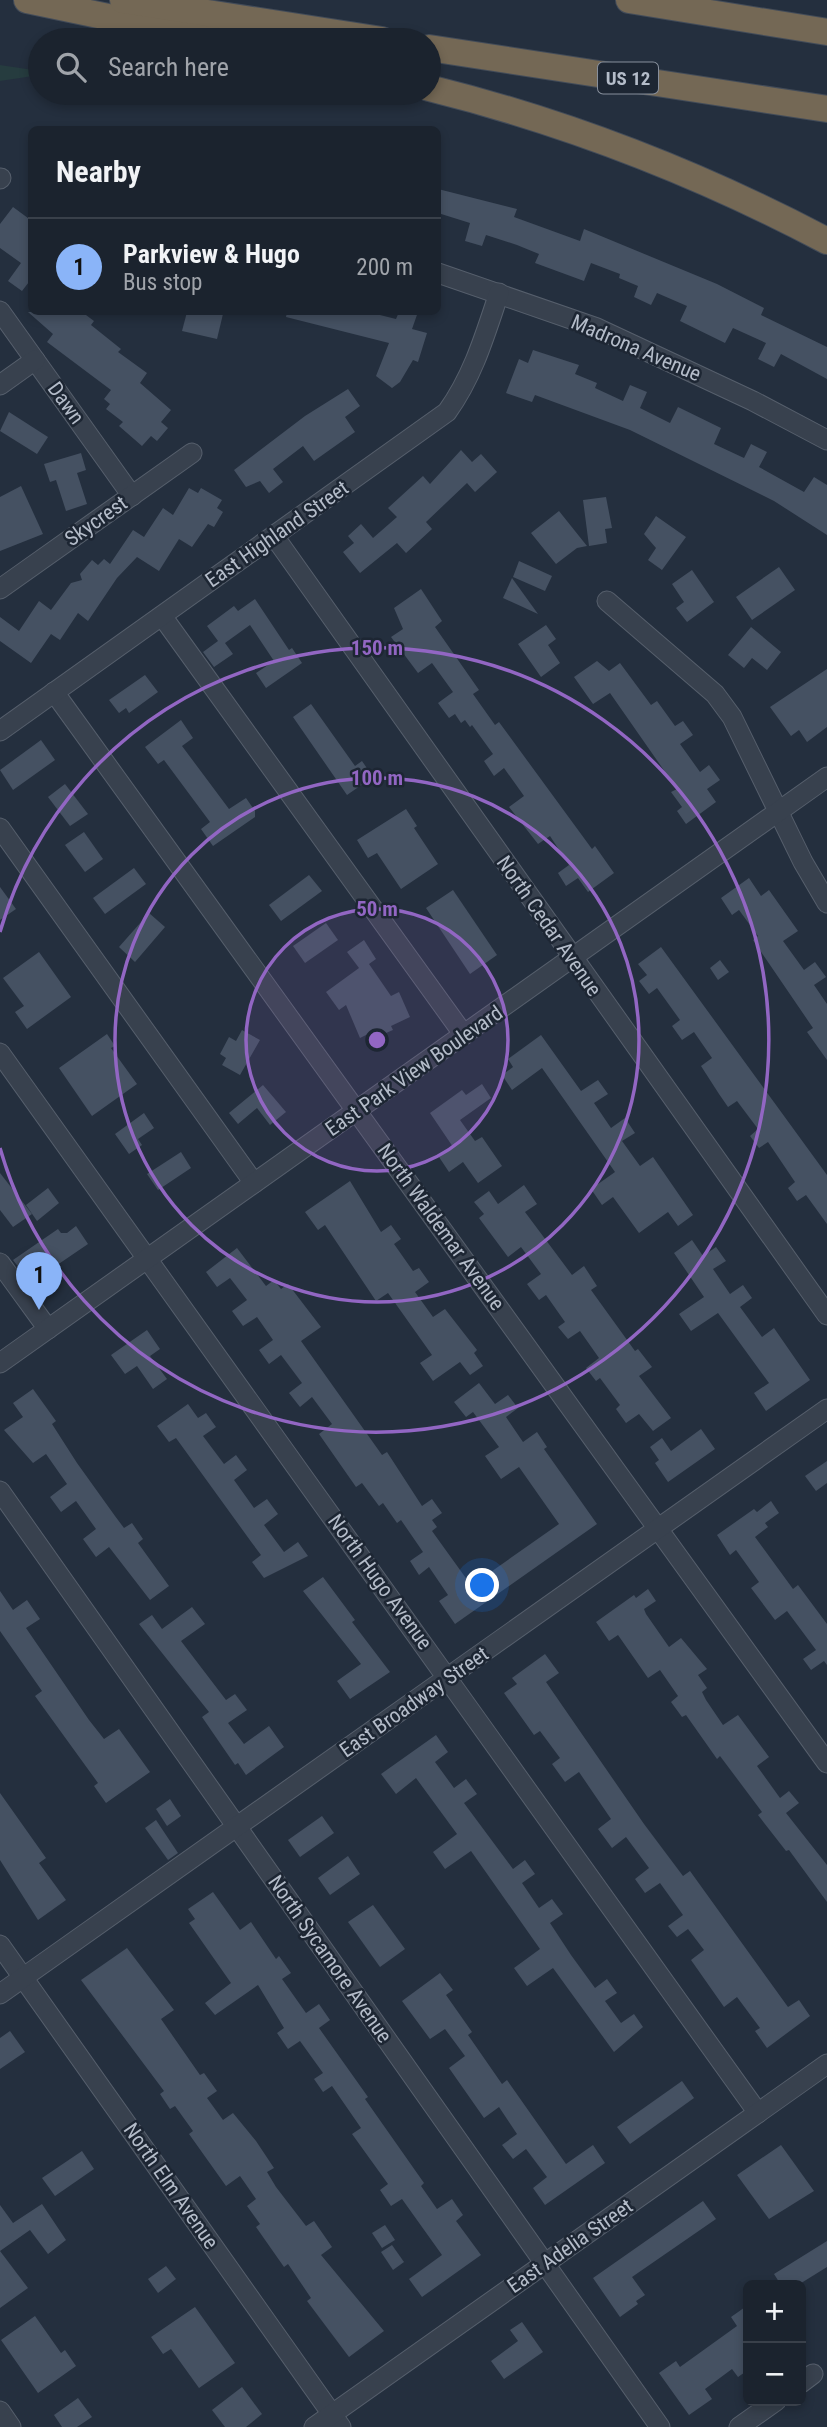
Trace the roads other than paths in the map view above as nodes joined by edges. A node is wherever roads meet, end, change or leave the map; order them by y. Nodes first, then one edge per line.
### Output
1 (27, 0) edge
2 (122, 0) edge
3 (629, 0) edge
4 (161, 28) edge
5 (304, 28) edge
6 (827, 32) edge
7 (441, 50) edge
8 (441, 91) edge
9 (827, 109) edge
10 (827, 241) edge
11 (441, 274) edge
12 (499, 293) junction
13 (0, 311) edge
14 (35, 360) junction
15 (0, 385) edge
16 (827, 440) edge
17 (192, 453) dead end
18 (132, 496) junction
19 (274, 536) junction
20 (0, 589) edge
21 (607, 601) dead end
22 (162, 615) junction
23 (54, 692) junction
24 (0, 731) edge
25 (827, 777) edge
26 (779, 811) junction
27 (0, 828) edge
28 (827, 902) edge
29 (572, 959) junction
30 (464, 1035) junction
31 (0, 1053) edge
32 (357, 1111) junction
33 (254, 1183) junction
34 (148, 1258) junction
35 (0, 1263) edge
36 (827, 1315) edge
37 (48, 1329) junction
38 (0, 1363) edge
39 (827, 1409) edge
40 (0, 1491) edge
41 (658, 1528) junction
42 (448, 1677) junction
43 (827, 1763) edge
44 (237, 1827) junction
45 (0, 1945) edge
46 (23, 1978) junction
47 (0, 1994) edge
48 (827, 2064) edge
49 (758, 2113) junction
50 (544, 2264) junction
51 (769, 2406) edge
52 (0, 2411) edge
53 (336, 2421) edge
54 (11, 2427) edge
55 (314, 2427) edge
56 (660, 2427) edge
57 (739, 2427) edge

1 - 4 highway
2 - 5 highway
3 - 6 highway
7 - 9 highway, US 12
8 - 10 highway
11 - 12 street, Madrona Avenue
12 - 16 street, Madrona Avenue
12 - 19 street, East Highland Street
13 - 14 street, Dawn
14 - 15 street
14 - 18 street, Dawn
17 - 18 street, Skycrest
18 - 20 street, Skycrest
19 - 22 street, East Highland Street
19 - 29 street, North Cedar Avenue
21 - 26 street
22 - 23 street, East Highland Street
22 - 30 street
23 - 24 street, East Highland Street
23 - 32 street, North Waldemar Avenue
25 - 26 street, East Park View Boulevard
26 - 28 street
26 - 29 street, East Park View Boulevard
27 - 33 street
29 - 30 street, East Park View Boulevard
29 - 36 street, North Cedar Avenue
30 - 32 street, East Park View Boulevard
31 - 34 street, North Hugo Avenue
32 - 33 street, East Park View Boulevard
32 - 41 street, North Waldemar Avenue
33 - 34 street, East Park View Boulevard
34 - 37 street, East Park View Boulevard
34 - 42 street, North Hugo Avenue
35 - 37 street
37 - 38 street, East Park View Boulevard
39 - 41 street, East Broadway Street
40 - 44 street, North Sycamore Avenue
41 - 42 street, East Broadway Street
41 - 43 street, North Waldemar Avenue
42 - 44 street, East Broadway Street
42 - 49 street, North Hugo Avenue
44 - 46 street, East Broadway Street
44 - 50 street, North Sycamore Avenue
45 - 46 street, North Elm Avenue
46 - 47 street, East Broadway Street
46 - 53 street, North Elm Avenue
48 - 49 street, East Adelia Street
49 - 50 street, East Adelia Street
50 - 53 street, East Adelia Street
50 - 56 street, North Sycamore Avenue
51 - 57 street
52 - 54 street
53 - 55 street, East Adelia Street

